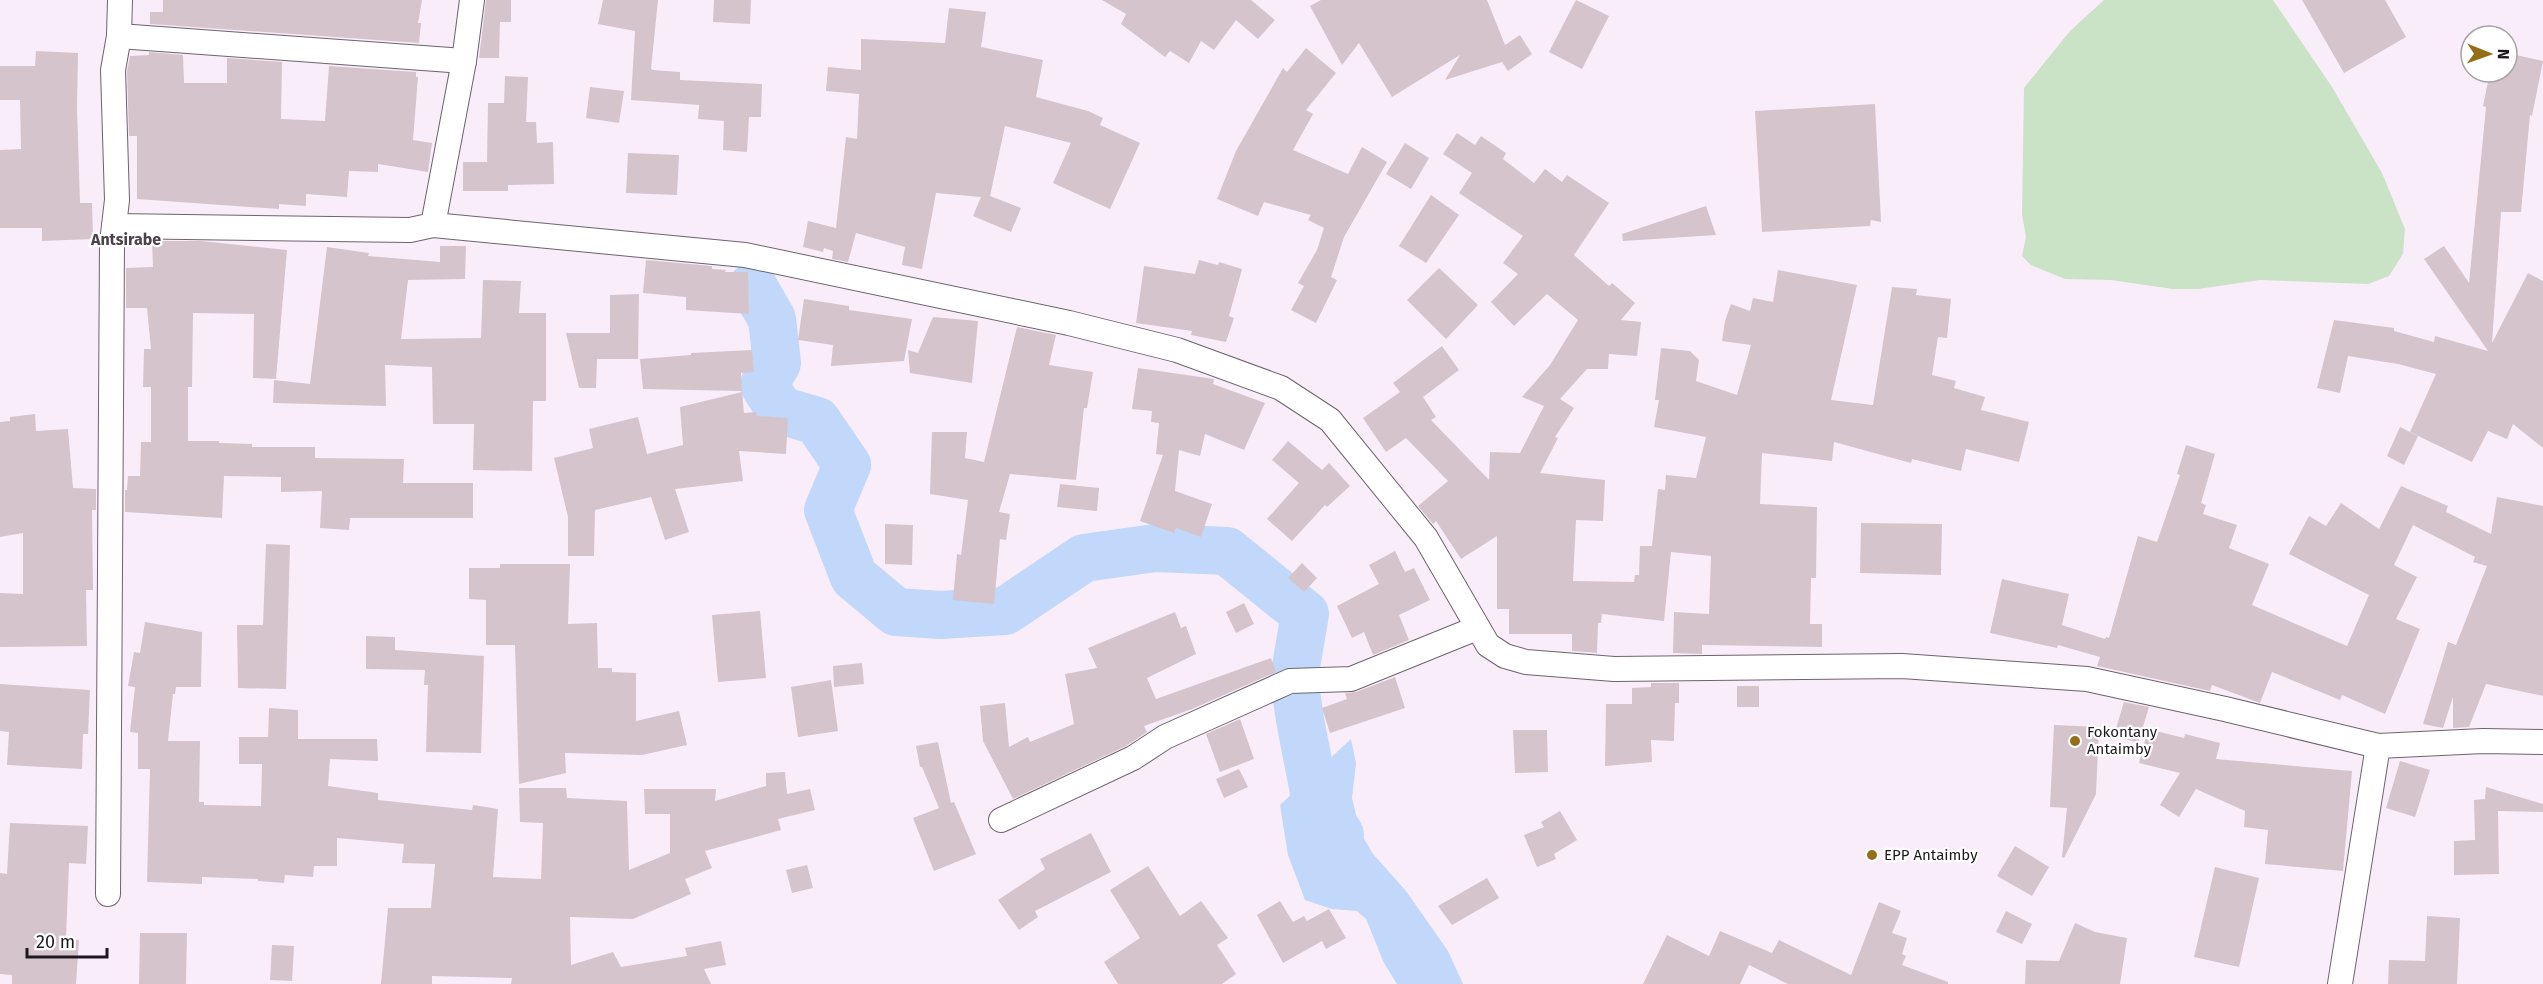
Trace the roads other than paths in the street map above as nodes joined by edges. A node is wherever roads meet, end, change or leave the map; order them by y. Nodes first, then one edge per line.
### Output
1 (120, 0) edge
2 (472, 0) edge
3 (119, 36) junction
4 (464, 61) junction
5 (433, 225) junction
6 (114, 226) junction
7 (1477, 628) junction
8 (2543, 742) edge
9 (2378, 746) junction
10 (1001, 820) dead end
11 (108, 894) dead end
12 (2340, 984) edge

1 - 3 street
2 - 4 street
3 - 4 street
3 - 6 street
4 - 5 street
5 - 6 street
5 - 7 street
6 - 11 street
7 - 9 street
7 - 10 street
8 - 9 street
9 - 12 street

